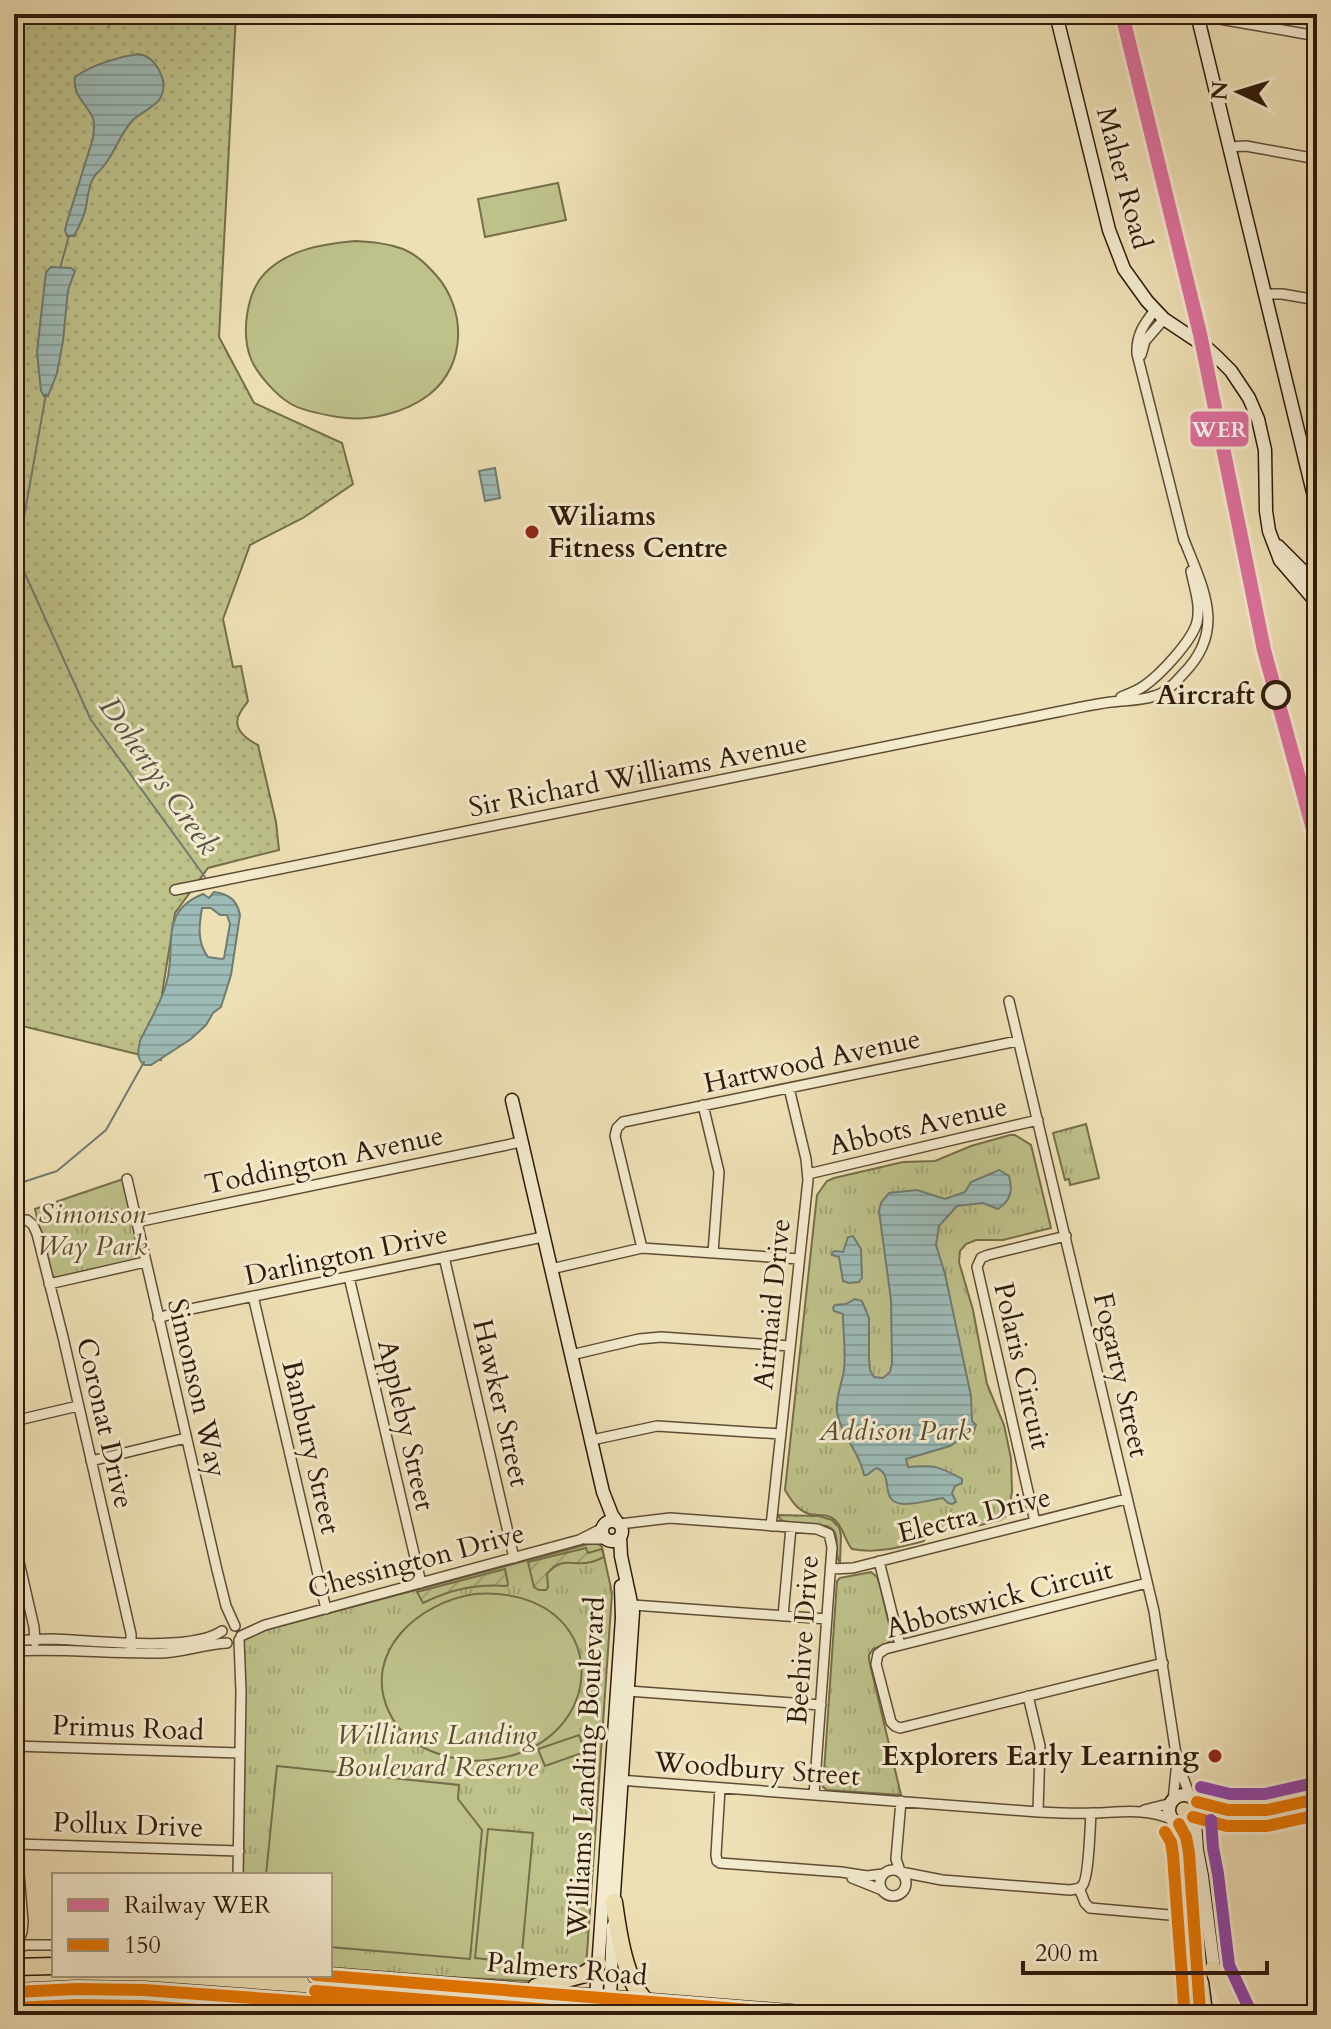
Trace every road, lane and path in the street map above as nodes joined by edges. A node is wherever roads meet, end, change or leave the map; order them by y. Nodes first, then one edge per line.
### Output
1 (962, 14) edge
2 (1020, 14) edge
3 (1056, 14) edge
4 (1197, 15) edge
5 (1317, 36) edge
6 (1229, 147) junction
7 (1317, 159) edge
8 (1264, 294) junction
9 (1317, 300) edge
10 (1160, 316) junction
11 (1317, 441) edge
12 (1300, 442) junction
13 (1317, 509) edge
14 (1183, 537) junction
15 (1273, 541) junction
16 (1317, 581) edge
17 (1317, 603) edge
18 (1174, 656) junction
19 (1188, 670) junction
20 (1111, 702) junction
21 (175, 890) dead end
22 (1009, 1001) dead end
23 (1018, 1041) junction
24 (789, 1088) junction
25 (512, 1100) dead end
26 (703, 1105) junction
27 (1038, 1120) junction
28 (521, 1142) junction
29 (808, 1174) junction
30 (127, 1179) dead end
31 (14, 1221) edge
32 (137, 1222) junction
33 (1066, 1236) junction
34 (543, 1237) junction
35 (642, 1248) junction
36 (713, 1253) junction
37 (444, 1257) junction
38 (799, 1259) junction
39 (145, 1262) junction
40 (551, 1269) junction
41 (349, 1277) junction
42 (49, 1284) junction
43 (253, 1296) junction
44 (158, 1318) junction
45 (790, 1346) junction
46 (571, 1355) junction
47 (78, 1406) junction
48 (14, 1421) edge
49 (781, 1434) junction
50 (186, 1438) junction
51 (592, 1440) junction
52 (91, 1461) junction
53 (1126, 1499) junction
54 (1035, 1522) junction
55 (771, 1526) junction
56 (791, 1527) junction
57 (612, 1531) junction
58 (14, 1540) edge
59 (514, 1558) junction
60 (879, 1561) junction
61 (831, 1569) junction
62 (421, 1583) junction
63 (1147, 1583) junction
64 (633, 1605) junction
65 (226, 1606) junction
66 (326, 1609) junction
67 (783, 1616) junction
68 (827, 1619) junction
69 (265, 1625) junction
70 (236, 1626) junction
71 (223, 1630) junction
72 (240, 1638) junction
73 (14, 1641) edge
74 (227, 1643) junction
75 (35, 1645) junction
76 (900, 1645) junction
77 (131, 1647) junction
78 (14, 1651) edge
79 (1163, 1663) junction
80 (239, 1669) junction
81 (628, 1691) junction
82 (1028, 1696) junction
83 (821, 1705) junction
84 (14, 1746) edge
85 (240, 1753) junction
86 (1177, 1761) junction
87 (616, 1778) junction
88 (720, 1788) junction
89 (814, 1795) junction
90 (1193, 1799) junction
91 (1317, 1799) edge
92 (901, 1801) junction
93 (1172, 1802) junction
94 (1228, 1810) junction
95 (1141, 1811) junction
96 (14, 1812) edge
97 (1038, 1812) junction
98 (1091, 1813) junction
99 (1196, 1820) junction
100 (1176, 1822) junction
101 (896, 1840) junction
102 (17, 1844) junction
103 (239, 1851) junction
104 (828, 1872) junction
105 (901, 1872) junction
106 (238, 1873) edge
107 (885, 1873) junction
108 (942, 1880) junction
109 (1079, 1888) junction
110 (903, 1890) junction
111 (883, 1891) junction
112 (1200, 1901) junction
113 (614, 1902) junction
114 (1193, 1917) junction
115 (23, 1922) junction
116 (36, 1945) junction
117 (52, 1945) edge
118 (15, 1948) edge
119 (598, 1964) junction
120 (52, 1966) edge
121 (14, 1967) edge
122 (1213, 1969) junction
123 (332, 1976) edge
124 (519, 1991) junction
125 (14, 1992) edge
126 (210, 1994) junction
127 (234, 1996) junction
128 (647, 2002) junction
129 (605, 2004) edge
130 (268, 2007) edge
131 (14, 2011) edge
132 (1199, 2014) edge
133 (232, 2015) edge
134 (488, 2015) edge
135 (596, 2015) edge
136 (814, 2015) edge
137 (1220, 2015) edge
138 (1234, 2015) edge

1 - 2 street
3 - 10 street, Maher Road
4 - 5 street
4 - 6 street
6 - 7 street
6 - 8 street
8 - 9 street
8 - 12 street
10 - 14 street, Sir Richard Williams Avenue
10 - 15 street, Maher Road
11 - 12 street
12 - 13 street
14 - 18 street, Sir Richard Williams Avenue
14 - 19 street, Sir Richard Williams Avenue
15 - 16 street
15 - 17 street, Maher Road
18 - 19 street
18 - 20 street, Sir Richard Williams Avenue
19 - 20 street, Sir Richard Williams Avenue
20 - 21 street, Sir Richard Williams Avenue
22 - 23 street, Fogarty Street
23 - 24 street, Hartwood Avenue
23 - 27 street, Fogarty Street
24 - 26 street, Hartwood Avenue
24 - 29 street, Airmaid Drive
25 - 28 street, Williams Landing Boulevard
26 - 35 street, Hartwood Avenue
26 - 36 street
27 - 29 street, Abbots Avenue
27 - 33 street, Fogarty Street
28 - 32 street, Toddington Avenue
28 - 34 street, Williams Landing Boulevard
29 - 38 street, Airmaid Drive
30 - 32 street, Simonson Way
31 - 42 street, Coronat Drive
32 - 39 street, Simonson Way
33 - 53 street, Fogarty Street
33 - 54 street, Polaris Circuit
34 - 37 street, Darlington Drive
34 - 40 street, Williams Landing Boulevard
35 - 36 street
35 - 40 street
36 - 38 street
37 - 41 street, Darlington Drive
37 - 59 street, Hawker Street
38 - 45 street, Airmaid Drive
39 - 42 street
39 - 44 street, Simonson Way
40 - 46 street, Williams Landing Boulevard
41 - 43 street, Darlington Drive
41 - 62 street, Appleby Street
42 - 47 street, Coronat Drive
43 - 44 street, Darlington Drive
43 - 66 street, Banbury Street
44 - 50 street, Simonson Way
45 - 46 street
45 - 49 street, Airmaid Drive
46 - 51 street, Williams Landing Boulevard
47 - 48 street
47 - 52 street, Coronat Drive
49 - 51 street
49 - 55 street, Airmaid Drive
50 - 52 street
50 - 65 street, Simonson Way
51 - 57 street, Williams Landing Boulevard
52 - 77 street, Coronat Drive
53 - 54 street, Electra Drive
53 - 63 street, Fogarty Street
54 - 60 street, Electra Drive
55 - 56 street, Beehive Drive
55 - 57 street, Beehive Drive
56 - 61 street, Beehive Drive
56 - 67 street
57 - 59 street, Chessington Drive
57 - 64 street, Williams Landing Boulevard
57 - 87 street, Williams Landing Boulevard
58 - 75 street
59 - 62 street, Chessington Drive
60 - 61 street, Electra Drive
60 - 76 street
61 - 68 street, Beehive Drive
62 - 66 street, Chessington Drive
63 - 76 street, Abbotswick Circuit
63 - 79 street, Fogarty Street
64 - 67 street
64 - 81 street, Williams Landing Boulevard
65 - 70 street, Simonson Way
65 - 71 street, Simonson Way
66 - 69 street, Chessington Drive
67 - 68 street
68 - 83 street, Beehive Drive
69 - 70 street, Chessington Drive
69 - 72 street, Chessington Drive
70 - 71 street
70 - 72 street
71 - 74 street
71 - 77 street
72 - 74 street
72 - 80 street
73 - 75 street
74 - 77 street
74 - 80 street
75 - 77 street
75 - 78 street
76 - 82 street, Abbotswick Circuit
79 - 82 street, Abbotswick Circuit
79 - 86 street, Fogarty Street
80 - 85 street
81 - 83 street
81 - 87 street, Williams Landing Boulevard
82 - 97 street
83 - 89 street, Beehive Drive
84 - 85 street, Primus Road
85 - 103 street
86 - 90 street, Fogarty Street
86 - 93 street, Fogarty Street
87 - 88 street, Woodbury Street
87 - 113 street, Williams Landing Boulevard
87 - 119 street, Williams Landing Boulevard
88 - 89 street, Woodbury Street
88 - 104 street
89 - 92 street, Woodbury Street
90 - 93 street
90 - 94 street
90 - 99 street
91 - 94 street
92 - 97 street, Woodbury Street
92 - 101 street
93 - 95 street, Woodbury Street
93 - 100 street
94 - 99 street
95 - 98 street, Woodbury Street
95 - 100 street, Woodbury Street
96 - 102 street
97 - 98 street, Woodbury Street
98 - 109 street
99 - 100 street
99 - 112 street
100 - 112 street
101 - 105 street
101 - 107 street
102 - 103 street, Pollux Drive
102 - 115 street
103 - 106 street
104 - 107 street
104 - 111 street
105 - 107 street
105 - 108 street
105 - 110 street
107 - 111 street
108 - 109 street
108 - 110 street
109 - 114 street
110 - 111 street
110 - 111 street
112 - 114 street
112 - 122 street
113 - 128 highway
113 - 129 street, Williams Landing Boulevard
114 - 132 street
115 - 116 street
115 - 118 street
116 - 117 street
116 - 118 street
119 - 124 highway
119 - 129 street, Williams Landing Boulevard
120 - 121 highway
122 - 137 street
122 - 138 highway
123 - 124 highway, Palmers Road
124 - 129 highway, Palmers Road
125 - 126 highway, Palmers Road
126 - 127 highway, Palmers Road
126 - 131 street
127 - 130 highway, Palmers Road
127 - 133 street
128 - 129 highway, Palmers Road
128 - 136 highway, Palmers Road
129 - 135 highway
130 - 134 highway, Palmers Road

